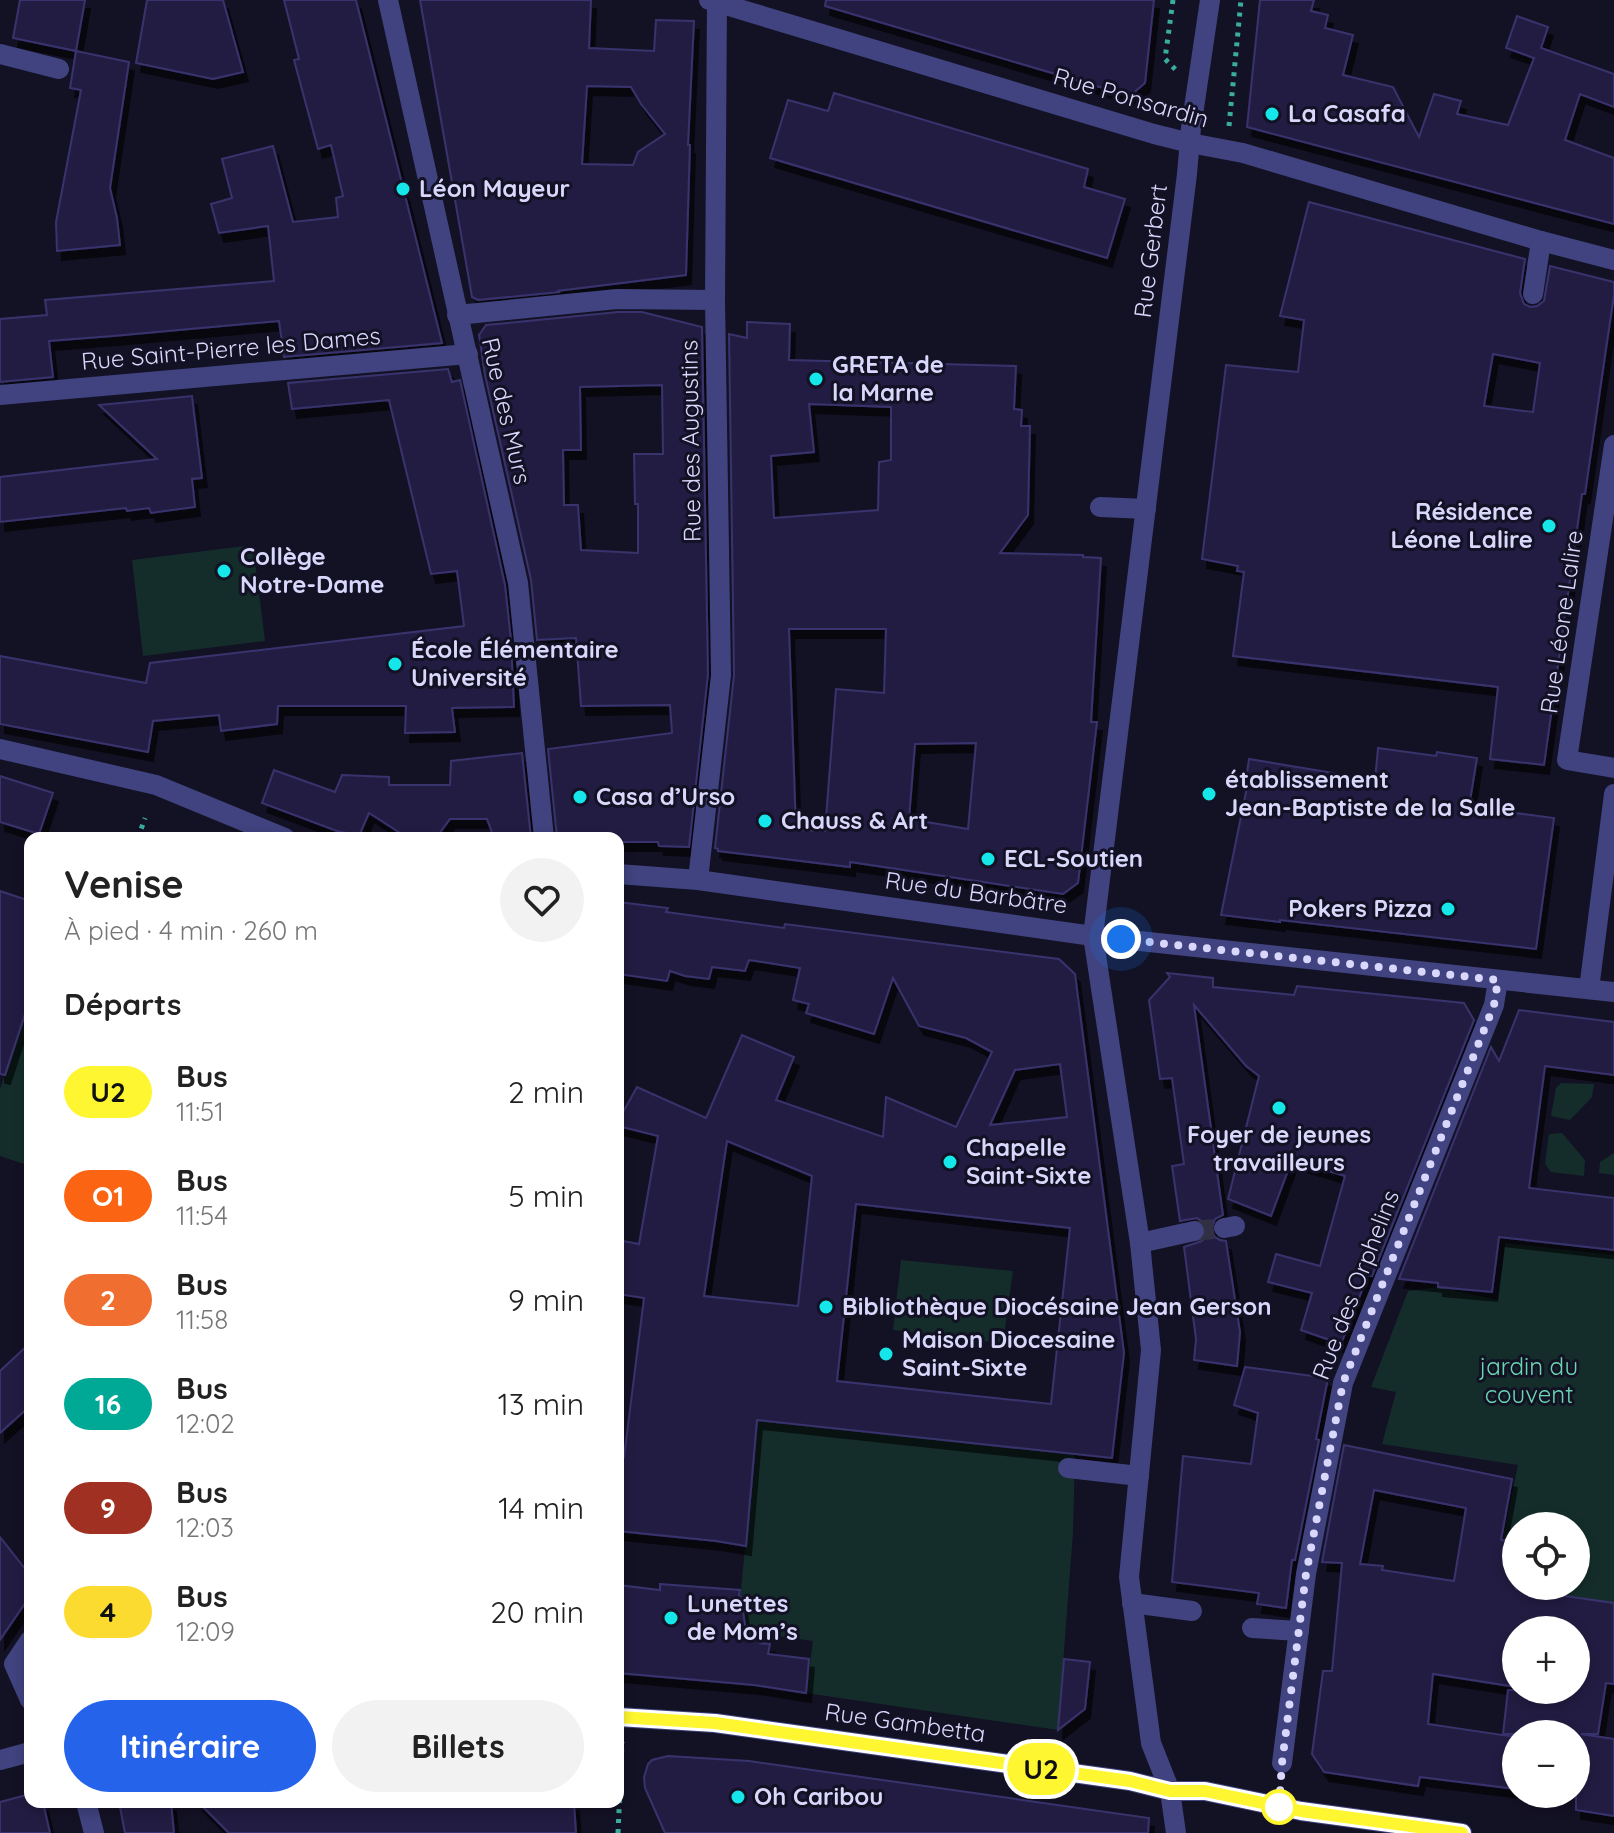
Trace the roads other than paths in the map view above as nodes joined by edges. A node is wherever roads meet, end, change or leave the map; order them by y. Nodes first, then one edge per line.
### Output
1 (388, 0) edge
2 (1210, 0) edge
3 (714, 1) edge
4 (0, 54) edge
5 (59, 69) dead end
6 (1190, 143) junction
7 (1541, 241) junction
8 (1614, 260) edge
9 (1533, 294) dead end
10 (715, 300) junction
11 (457, 315) junction
12 (468, 354) junction
13 (0, 395) edge
14 (1614, 445) edge
15 (1100, 507) dead end
16 (1146, 509) junction
17 (0, 749) edge
18 (1614, 768) edge
19 (1614, 794) edge
20 (252, 831) edge
21 (543, 832) edge
22 (624, 874) edge
23 (698, 880) junction
24 (1093, 936) junction
25 (1498, 980) junction
26 (1589, 989) junction
27 (1614, 992) edge
28 (1194, 1231) tunnel mouth
29 (1140, 1243) junction
30 (1068, 1468) dead end
31 (1139, 1476) junction
32 (1132, 1603) junction
33 (1192, 1611) dead end
34 (1252, 1628) dead end
35 (1299, 1631) junction
36 (24, 1646) edge
37 (7, 1662) edge
38 (24, 1690) edge
39 (624, 1717) edge
40 (24, 1754) edge
41 (0, 1760) edge
42 (1282, 1763) dead end
43 (1170, 1791) junction
44 (88, 1808) edge
45 (1175, 1827) edge
46 (94, 1833) edge
47 (1462, 1833) edge

1 - 11 street, Rue des Murs
2 - 6 street, Rue Gerbert
3 - 6 street, Rue Ponsardin
3 - 10 street, Rue des Augustins
4 - 5 street
6 - 7 street, Rue Ponsardin
6 - 16 street, Rue Gerbert
7 - 8 street, Rue Ponsardin
7 - 9 street
10 - 11 street
10 - 23 street, Rue des Augustins
11 - 12 street, Rue des Murs
12 - 13 street, Rue Saint-Pierre les Dames
12 - 21 street, Rue des Murs
14 - 18 street, Rue Léone Lalire
15 - 16 street
16 - 24 street, Rue Gerbert
17 - 20 street
19 - 26 street
22 - 23 street, Rue du Barbâtre
23 - 24 street, Rue du Barbâtre
24 - 25 street, Rue du Barbâtre
24 - 29 street, Rue Gerbert
25 - 26 street, Rue du Barbâtre
25 - 35 street, Rue des Orphelins
26 - 27 street, Rue du Barbâtre
28 - 29 street
29 - 31 street, Rue Gerbert
30 - 31 street
31 - 32 street, Rue Gerbert
32 - 33 street
32 - 43 street, Rue Gerbert
34 - 35 street
35 - 42 street, Rue des Orphelins
36 - 37 street
37 - 38 street
39 - 43 street, Rue Gambetta
40 - 41 street
43 - 45 street, Rue Gerbert
43 - 47 street, Rue Gambetta
44 - 46 street

